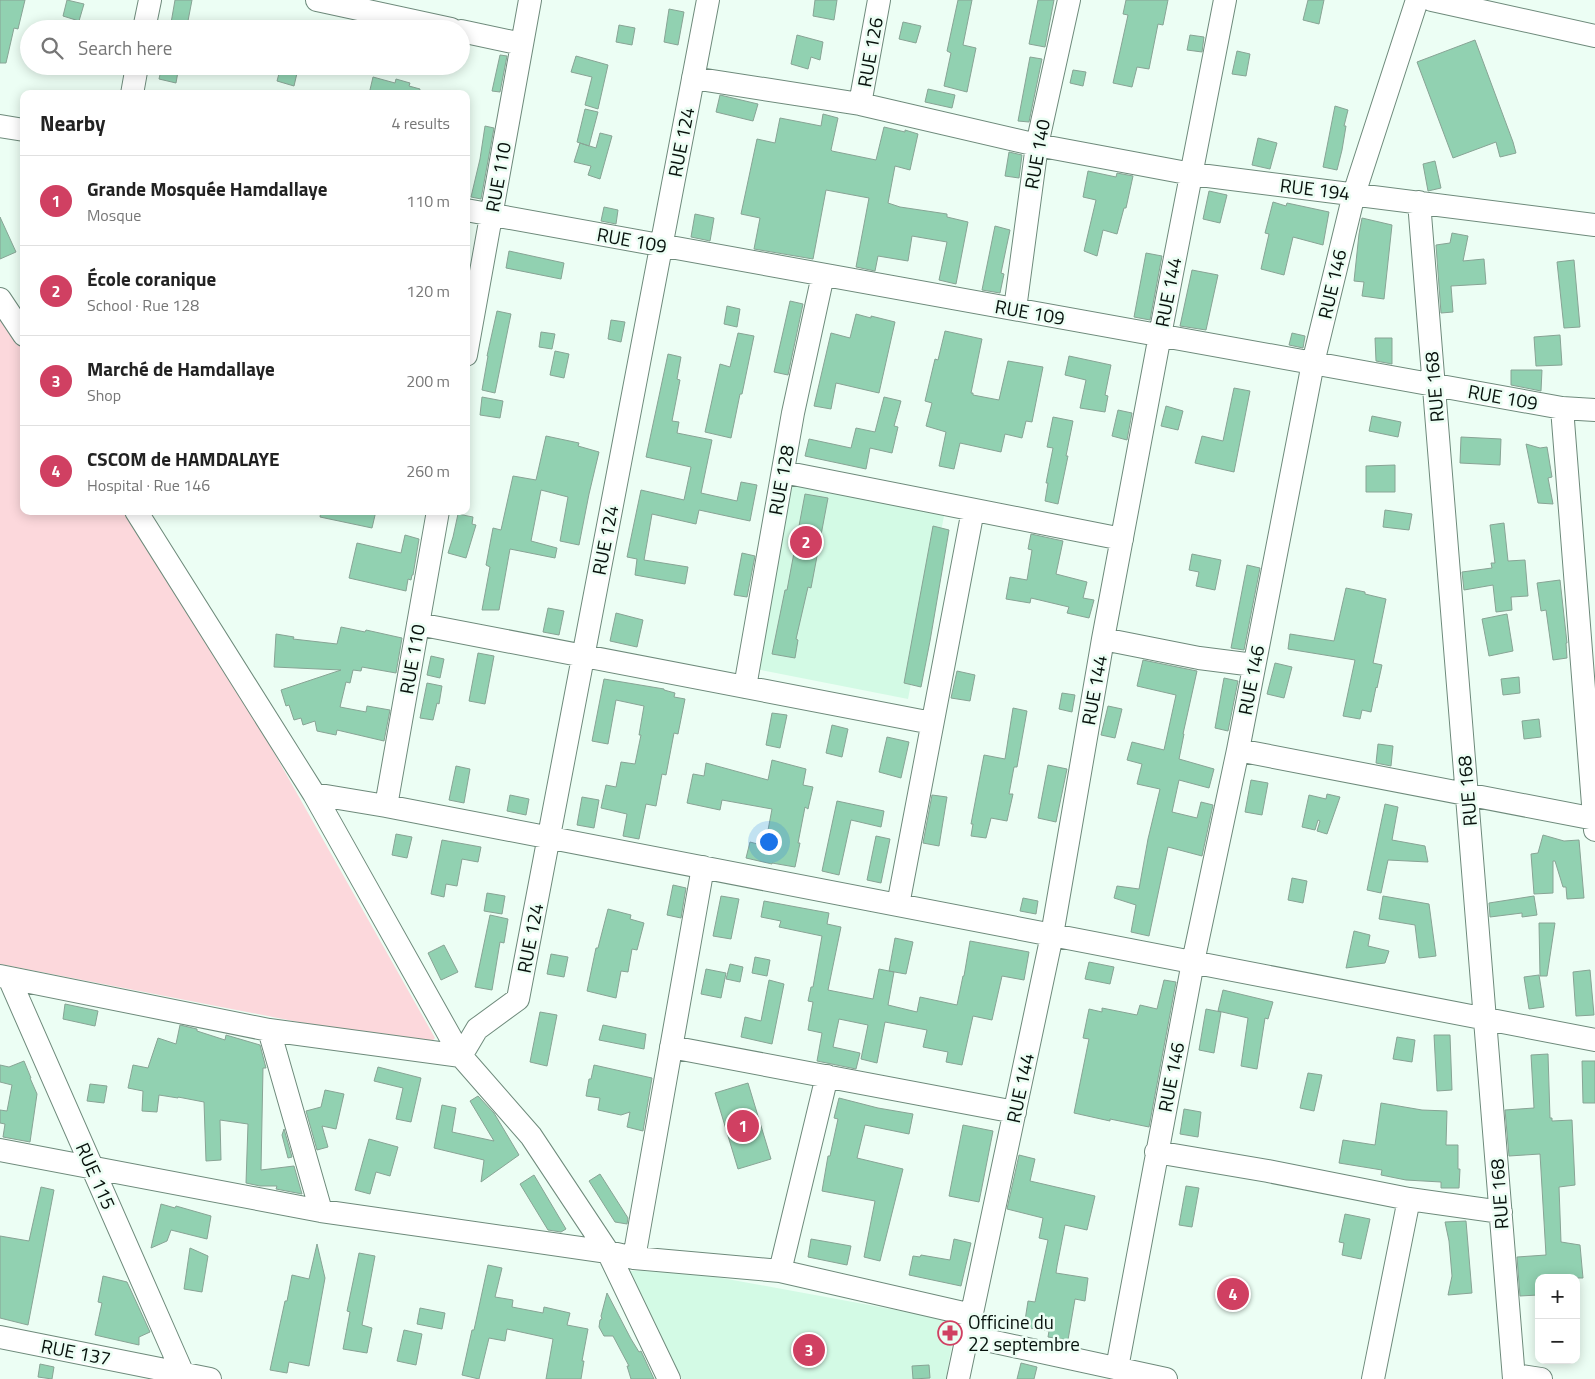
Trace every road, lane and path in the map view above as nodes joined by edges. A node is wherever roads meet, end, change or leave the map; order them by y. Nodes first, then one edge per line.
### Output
1 (150, 0) edge
2 (317, 0) edge
3 (530, 0) edge
4 (708, 0) edge
5 (879, 0) edge
6 (1069, 0) edge
7 (1225, 0) edge
8 (1417, 0) edge
9 (1432, 0) edge
10 (146, 20) edge
11 (409, 20) edge
12 (470, 33) edge
13 (1595, 36) edge
14 (522, 44) junction
15 (135, 75) edge
16 (693, 78) junction
17 (133, 90) edge
18 (860, 104) junction
19 (0, 126) edge
20 (20, 129) edge
21 (1037, 145) junction
22 (1192, 174) junction
23 (1354, 194) junction
24 (1419, 202) junction
25 (470, 211) edge
26 (491, 214) junction
27 (1595, 226) edge
28 (661, 245) junction
29 (823, 275) junction
30 (0, 299) edge
31 (1015, 309) junction
32 (20, 330) edge
33 (470, 332) edge
34 (1160, 335) junction
35 (1313, 363) junction
36 (1434, 385) junction
37 (1562, 408) junction
38 (1595, 410) edge
39 (783, 472) junction
40 (973, 510) junction
41 (139, 515) edge
42 (437, 515) edge
43 (1122, 539) junction
44 (418, 624) junction
45 (1103, 639) junction
46 (583, 656) junction
47 (1254, 666) junction
48 (745, 687) junction
49 (932, 723) junction
50 (1238, 750) junction
51 (314, 794) junction
52 (1467, 795) junction
53 (386, 806) junction
54 (1595, 823) edge
55 (549, 837) junction
56 (703, 867) junction
57 (898, 905) junction
58 (1052, 935) junction
59 (1193, 962) junction
60 (4, 977) edge
61 (1486, 1019) junction
62 (269, 1030) junction
63 (1595, 1040) edge
64 (671, 1047) junction
65 (461, 1056) junction
66 (827, 1076) junction
67 (1015, 1112) junction
68 (0, 1150) edge
69 (1156, 1152) junction
70 (92, 1167) junction
71 (1409, 1199) junction
72 (321, 1211) junction
73 (1501, 1212) junction
74 (608, 1252) junction
75 (634, 1258) junction
76 (780, 1271) junction
77 (969, 1326) junction
78 (0, 1337) edge
79 (1117, 1368) junction
80 (184, 1374) junction
81 (1514, 1377) edge
82 (210, 1379) edge
83 (669, 1379) edge
84 (958, 1379) edge
85 (1166, 1379) edge
86 (1373, 1379) edge
87 (1541, 1379) edge

1 - 10 street
2 - 11 street
3 - 14 street, RUE 110
4 - 16 street, RUE 124
5 - 18 street, RUE 126
6 - 21 street, RUE 140
7 - 22 street, RUE 144
8 - 23 street, RUE 146
9 - 13 street
12 - 14 street
14 - 26 street, RUE 110
15 - 17 street
16 - 18 street, RUE 194
16 - 28 street, RUE 124
18 - 21 street, RUE 194
19 - 20 street
21 - 22 street, RUE 194
21 - 31 street, RUE 140
22 - 23 street, RUE 194
22 - 34 street, RUE 144
23 - 24 street, RUE 194
23 - 35 street, RUE 146
24 - 27 street, RUE 194
24 - 36 street, RUE 168
25 - 26 street, RUE 109
26 - 28 street, RUE 109
26 - 33 street, RUE 110
28 - 29 street, RUE 109
28 - 46 street, RUE 124
29 - 31 street, RUE 109
29 - 39 street, RUE 128
30 - 32 street
31 - 34 street, RUE 109
34 - 35 street, RUE 109
34 - 43 street, RUE 144
35 - 36 street, RUE 109
35 - 47 street, RUE 146
36 - 37 street, RUE 109
36 - 52 street, RUE 168
37 - 38 street, RUE 109
37 - 54 street
39 - 40 street
39 - 48 street, RUE 128
40 - 43 street
40 - 49 street
41 - 51 street
42 - 44 street, RUE 110
43 - 45 street, RUE 144
44 - 46 street
44 - 53 street, RUE 110
45 - 47 street
45 - 58 street, RUE 144
46 - 48 street
46 - 55 street, RUE 124
47 - 50 street, RUE 146
48 - 49 street
49 - 57 street
50 - 52 street
50 - 59 street, RUE 146
51 - 53 street
51 - 65 street
52 - 54 street
52 - 61 street, RUE 168
53 - 55 street
55 - 56 street
55 - 65 street, RUE 124
56 - 57 street
56 - 64 street
57 - 58 street
58 - 59 street
58 - 67 street, RUE 144
59 - 61 street
59 - 69 street, RUE 146
60 - 62 street
60 - 70 street, RUE 115
61 - 63 street
61 - 73 street, RUE 168
62 - 65 street
62 - 72 street
64 - 66 street
64 - 75 street
65 - 74 street
66 - 67 street
66 - 76 street
67 - 77 street, RUE 144
68 - 70 street
69 - 71 street
69 - 79 street, RUE 146
70 - 72 street
70 - 80 street, RUE 115
71 - 73 street
71 - 86 street
72 - 74 street
73 - 81 street, RUE 168
74 - 75 street
74 - 83 street
75 - 76 street
76 - 77 street
77 - 79 street
77 - 84 street, RUE 144
78 - 80 street, RUE 137
79 - 85 street
80 - 82 street, RUE 137
81 - 87 street

